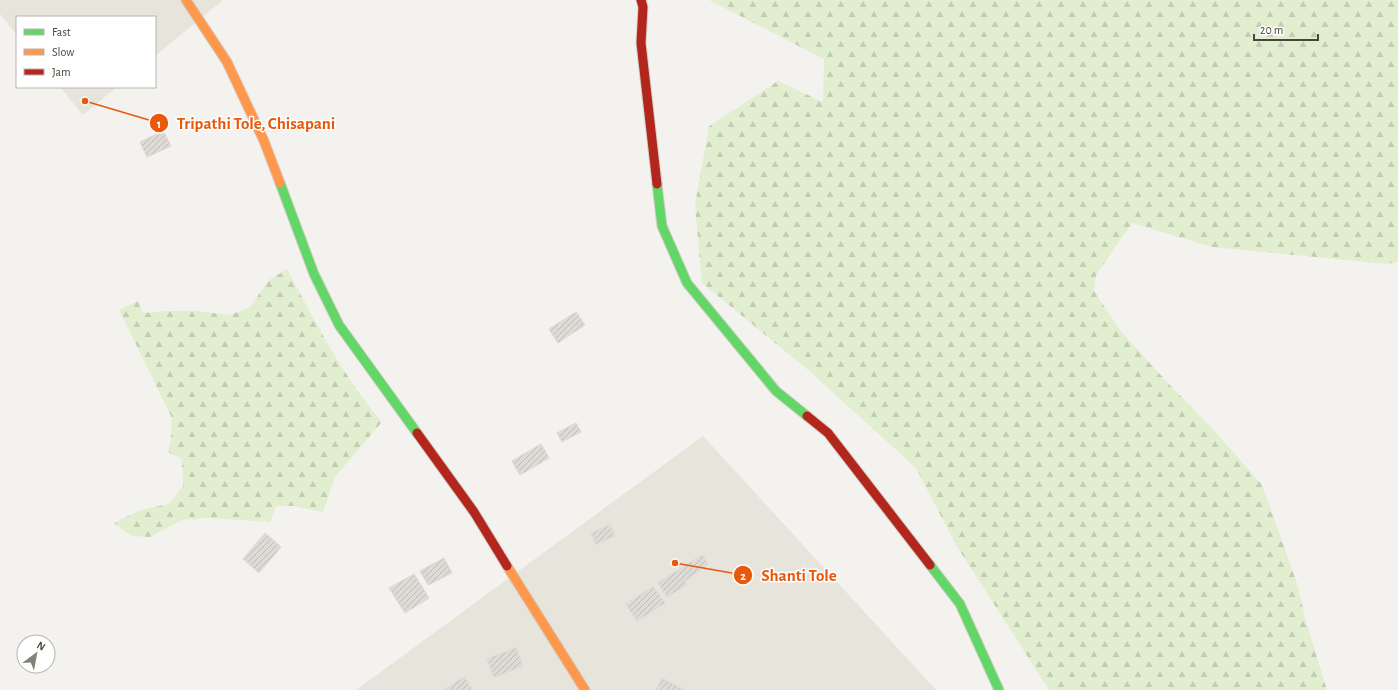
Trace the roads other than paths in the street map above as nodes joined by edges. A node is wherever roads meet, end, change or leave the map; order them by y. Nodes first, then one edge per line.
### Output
1 (186, 0) edge
2 (641, 0) edge
3 (585, 690) edge
4 (999, 690) edge

1 - 3 street
2 - 4 street

